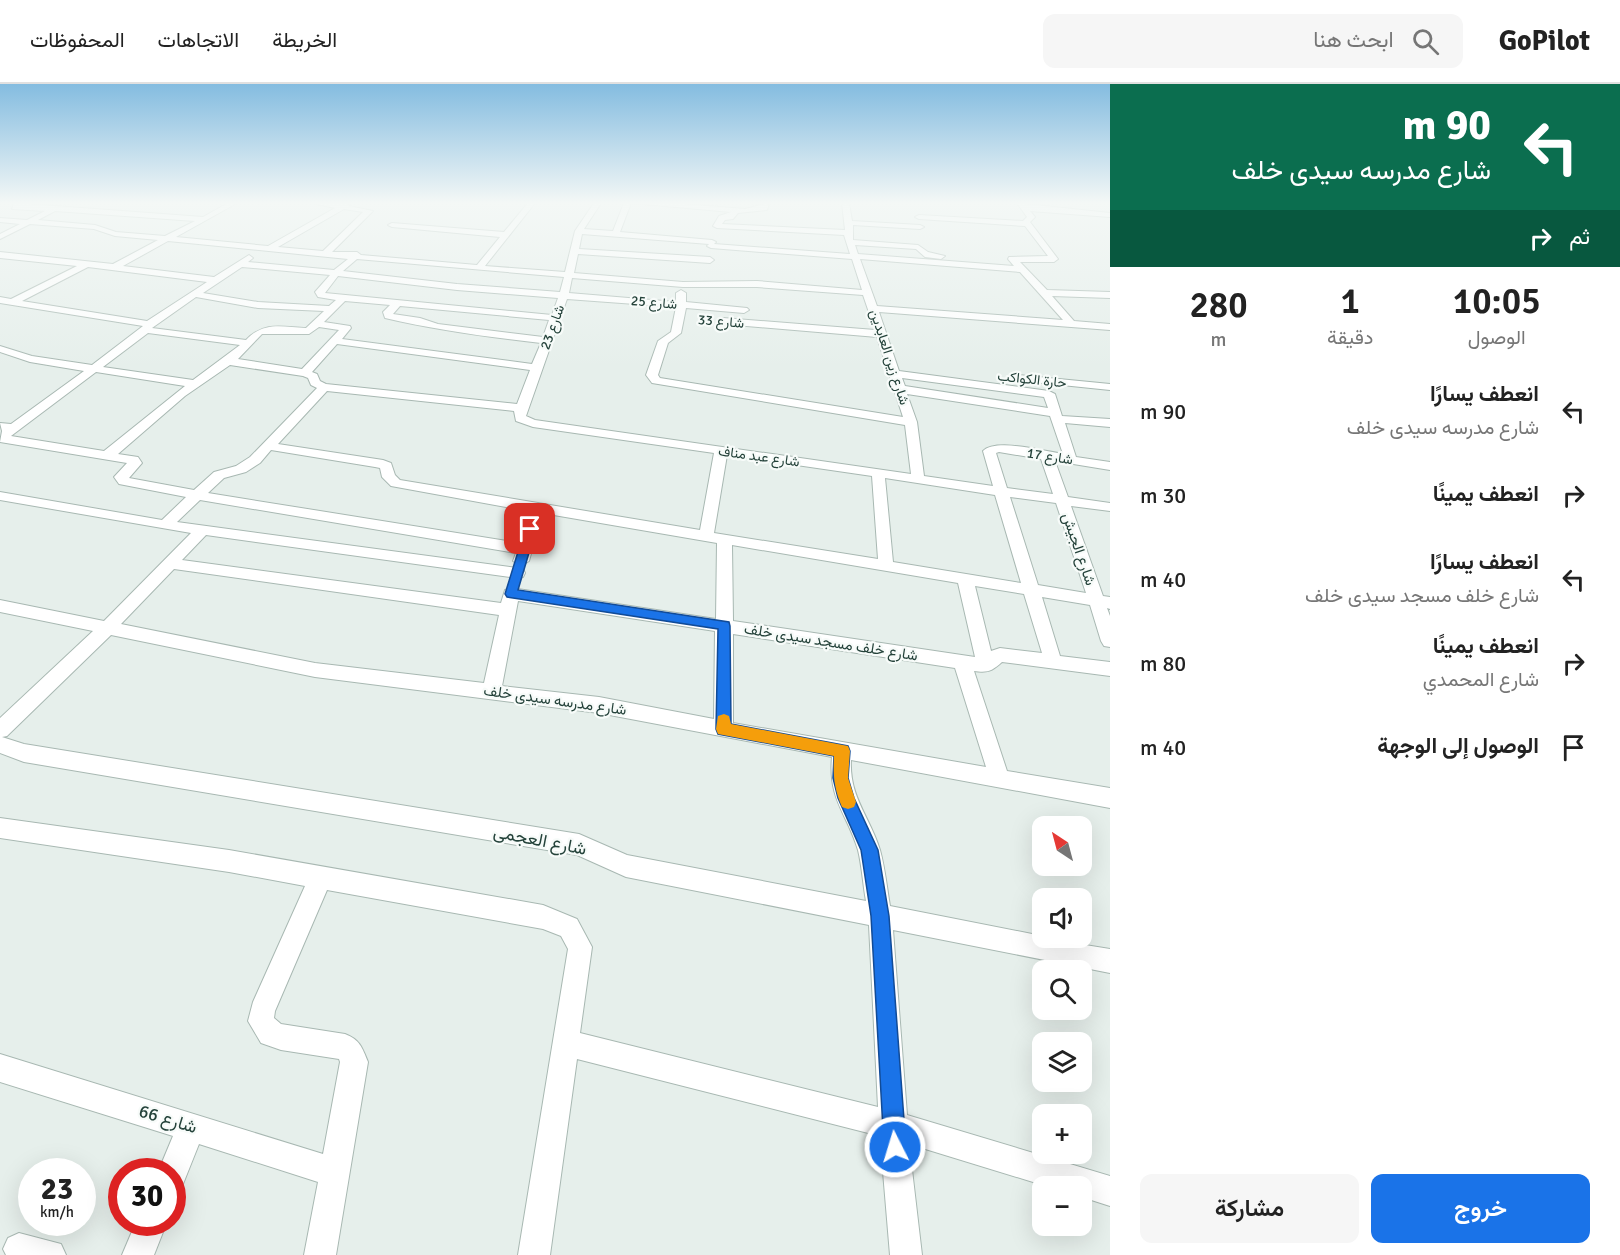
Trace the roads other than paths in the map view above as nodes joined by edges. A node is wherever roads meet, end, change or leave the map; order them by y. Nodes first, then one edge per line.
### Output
1 (857, 257) edge
2 (24, 258) joint
3 (132, 258) edge
4 (251, 258) edge
5 (354, 258) edge
6 (382, 258) edge
7 (487, 258) edge
8 (572, 258) edge
9 (678, 258) edge
10 (866, 258) edge
11 (973, 258) edge
12 (1053, 258) edge
13 (710, 260) joint
14 (1012, 260) junction
15 (85, 264) junction
16 (241, 264) junction
17 (8, 265) dead end
18 (114, 267) junction
19 (479, 268) junction
20 (1021, 269) junction
21 (336, 273) junction
22 (569, 274) junction
23 (215, 280) junction
24 (684, 283) junction
25 (706, 284) junction
26 (869, 293) junction
27 (1045, 293) junction
28 (195, 294) junction
29 (564, 294) junction
30 (1110, 295) edge
31 (343, 298) junction
32 (746, 298) junction
33 (0, 300) edge
34 (14, 301) junction
35 (399, 302) junction
36 (560, 306) junction
37 (584, 308) dead end
38 (332, 309) junction
39 (875, 309) junction
40 (679, 314) junction
41 (556, 318) junction
42 (711, 320) dead end
43 (743, 323) junction
44 (318, 324) junction
45 (1071, 324) junction
46 (147, 327) junction
47 (1110, 327) edge
48 (882, 334) junction
49 (335, 341) junction
50 (547, 341) junction
51 (246, 343) junction
52 (0, 349) edge
53 (227, 361) junction
54 (97, 368) junction
55 (537, 368) junction
56 (305, 373) junction
57 (895, 374) junction
58 (965, 382) junction
59 (195, 384) junction
60 (324, 387) junction
61 (1110, 387) edge
62 (900, 389) junction
63 (521, 413) junction
64 (1057, 416) junction
65 (911, 422) junction
66 (1110, 423) edge
67 (7, 428) edge
68 (268, 446) junction
69 (721, 450) junction
70 (108, 455) junction
71 (1047, 456) junction
72 (1071, 460) junction
73 (1110, 466) edge
74 (878, 473) junction
75 (918, 478) junction
76 (1000, 490) junction
77 (197, 495) junction
78 (0, 496) edge
79 (1062, 499) junction
80 (1110, 507) edge
81 (536, 508) junction
82 (165, 525) junction
83 (203, 530) junction
84 (706, 536) junction
85 (725, 539) junction
86 (524, 549) junction
87 (172, 564) junction
88 (886, 567) junction
89 (517, 573) junction
90 (965, 580) junction
91 (1030, 590) junction
92 (509, 602) junction
93 (1103, 602) edge
94 (0, 606) edge
95 (724, 626) junction
96 (106, 629) junction
97 (1109, 637) edge
98 (962, 662) junction
99 (1053, 662) junction
100 (986, 665) junction
101 (1110, 669) edge
102 (492, 690) junction
103 (723, 729) junction
104 (0, 730) edge
105 (0, 745) edge
106 (842, 751) junction
107 (1000, 778) junction
108 (1110, 798) edge
109 (0, 828) edge
110 (320, 878) junction
111 (880, 916) junction
112 (1110, 962) edge
113 (566, 1043) junction
114 (0, 1068) edge
115 (893, 1125) junction
116 (192, 1127) junction
117 (179, 1158) edge
118 (335, 1172) junction
119 (1110, 1191) edge
120 (146, 1236) edge
121 (19, 1250) dead end
122 (50, 1255) edge
123 (138, 1255) edge
124 (320, 1255) edge
125 (534, 1255) edge
126 (906, 1255) edge

1 - 26 street, شارع زين العابدين
2 - 15 street
2 - 17 street
3 - 18 street
4 - 16 street
5 - 21 street
6 - 19 street
7 - 19 street
8 - 22 street, شارع 23
9 - 13 street
10 - 20 street
11 - 14 street
12 - 14 street
13 - 25 street
14 - 20 street
15 - 18 street
15 - 34 street
16 - 21 street, شارع 25
16 - 23 street
18 - 23 street
19 - 22 street
20 - 27 street
21 - 29 street, شارع 25
21 - 31 street
22 - 24 street
22 - 29 street, شارع 23
23 - 28 street
24 - 25 street
24 - 40 street
25 - 32 street
26 - 32 street
26 - 39 street, شارع زين العابدين
27 - 30 street
27 - 45 street
28 - 38 street
28 - 46 street
29 - 36 street, شارع 23
29 - 40 street, شارع 25
31 - 35 street
31 - 38 street
32 - 40 street, شارع 25
32 - 43 street
33 - 34 street
34 - 46 street
35 - 41 street
35 - 50 street
36 - 37 street
36 - 41 street, شارع 23
38 - 44 street
39 - 45 street
39 - 48 street, شارع زين العابدين
40 - 65 street
41 - 50 street, شارع 23
42 - 43 street, شارع 33
43 - 48 street, شارع 33
44 - 49 street
44 - 51 street
45 - 47 street
46 - 51 street
46 - 54 street
48 - 57 street, شارع زين العابدين
49 - 55 street
49 - 56 street
50 - 55 street, شارع 23
51 - 53 street
52 - 54 street
53 - 56 street
53 - 59 street
54 - 59 street
54 - 67 street
55 - 63 street, شارع 23
56 - 60 street
57 - 58 street
57 - 62 street, شارع زين العابدين
58 - 61 street, حارة الكواكب
58 - 64 street
59 - 70 street
60 - 63 street, شارع عبد مناف
60 - 68 street
62 - 64 street
62 - 65 street, شارع زين العابدين
63 - 69 street, شارع عبد مناف
64 - 66 street
64 - 72 street
65 - 75 street, شارع زين العابدين
67 - 70 street
68 - 77 street
68 - 81 street
69 - 74 street, شارع عبد مناف
69 - 84 street
70 - 77 street
71 - 72 street, شارع 17
71 - 76 street, شارع 17
71 - 79 street, شارع الجيش
72 - 73 street, شارع 17
74 - 75 street, شارع عبد مناف
74 - 88 street
75 - 76 street, شارع عبد مناف
76 - 79 street, شارع عبد مناف
76 - 91 street
77 - 82 street
77 - 86 street
78 - 82 street
79 - 80 street, شارع عبد مناف
79 - 93 street, شارع الجيش
81 - 84 street
81 - 86 street
82 - 83 street
83 - 87 street
83 - 89 street
84 - 85 street
85 - 88 street
85 - 95 street
86 - 89 street
87 - 92 street, شارع خلف مسجد سيدى خلف
87 - 96 street
88 - 90 street
89 - 92 street
90 - 91 street
90 - 100 street
91 - 93 street
91 - 99 street
92 - 95 street, شارع خلف مسجد سيدى خلف
92 - 102 street
93 - 97 street, شارع الجيش
94 - 96 street, شارع مدرسه سيدى خلف
95 - 98 street, شارع خلف مسجد سيدى خلف
95 - 103 street
96 - 102 street, شارع مدرسه سيدى خلف
96 - 104 street
98 - 100 street, شارع خلف مسجد سيدى خلف
98 - 107 street
99 - 100 street, شارع خلف مسجد سيدى خلف
99 - 101 street, شارع خلف مسجد سيدى خلف
102 - 103 street, شارع مدرسه سيدى خلف
103 - 106 street, شارع مدرسه سيدى خلف
105 - 111 street, شارع العجمى
106 - 107 street, شارع مدرسه سيدى خلف
106 - 111 street
107 - 108 street, شارع مدرسه سيدى خلف
109 - 110 street
110 - 113 street
110 - 118 street
111 - 112 street, شارع العجمى
111 - 115 street
113 - 115 street
113 - 125 street
114 - 116 street, شارع 66
115 - 119 street
115 - 126 street
116 - 117 street
116 - 118 street, شارع 66
118 - 124 street
120 - 123 street
121 - 122 street

